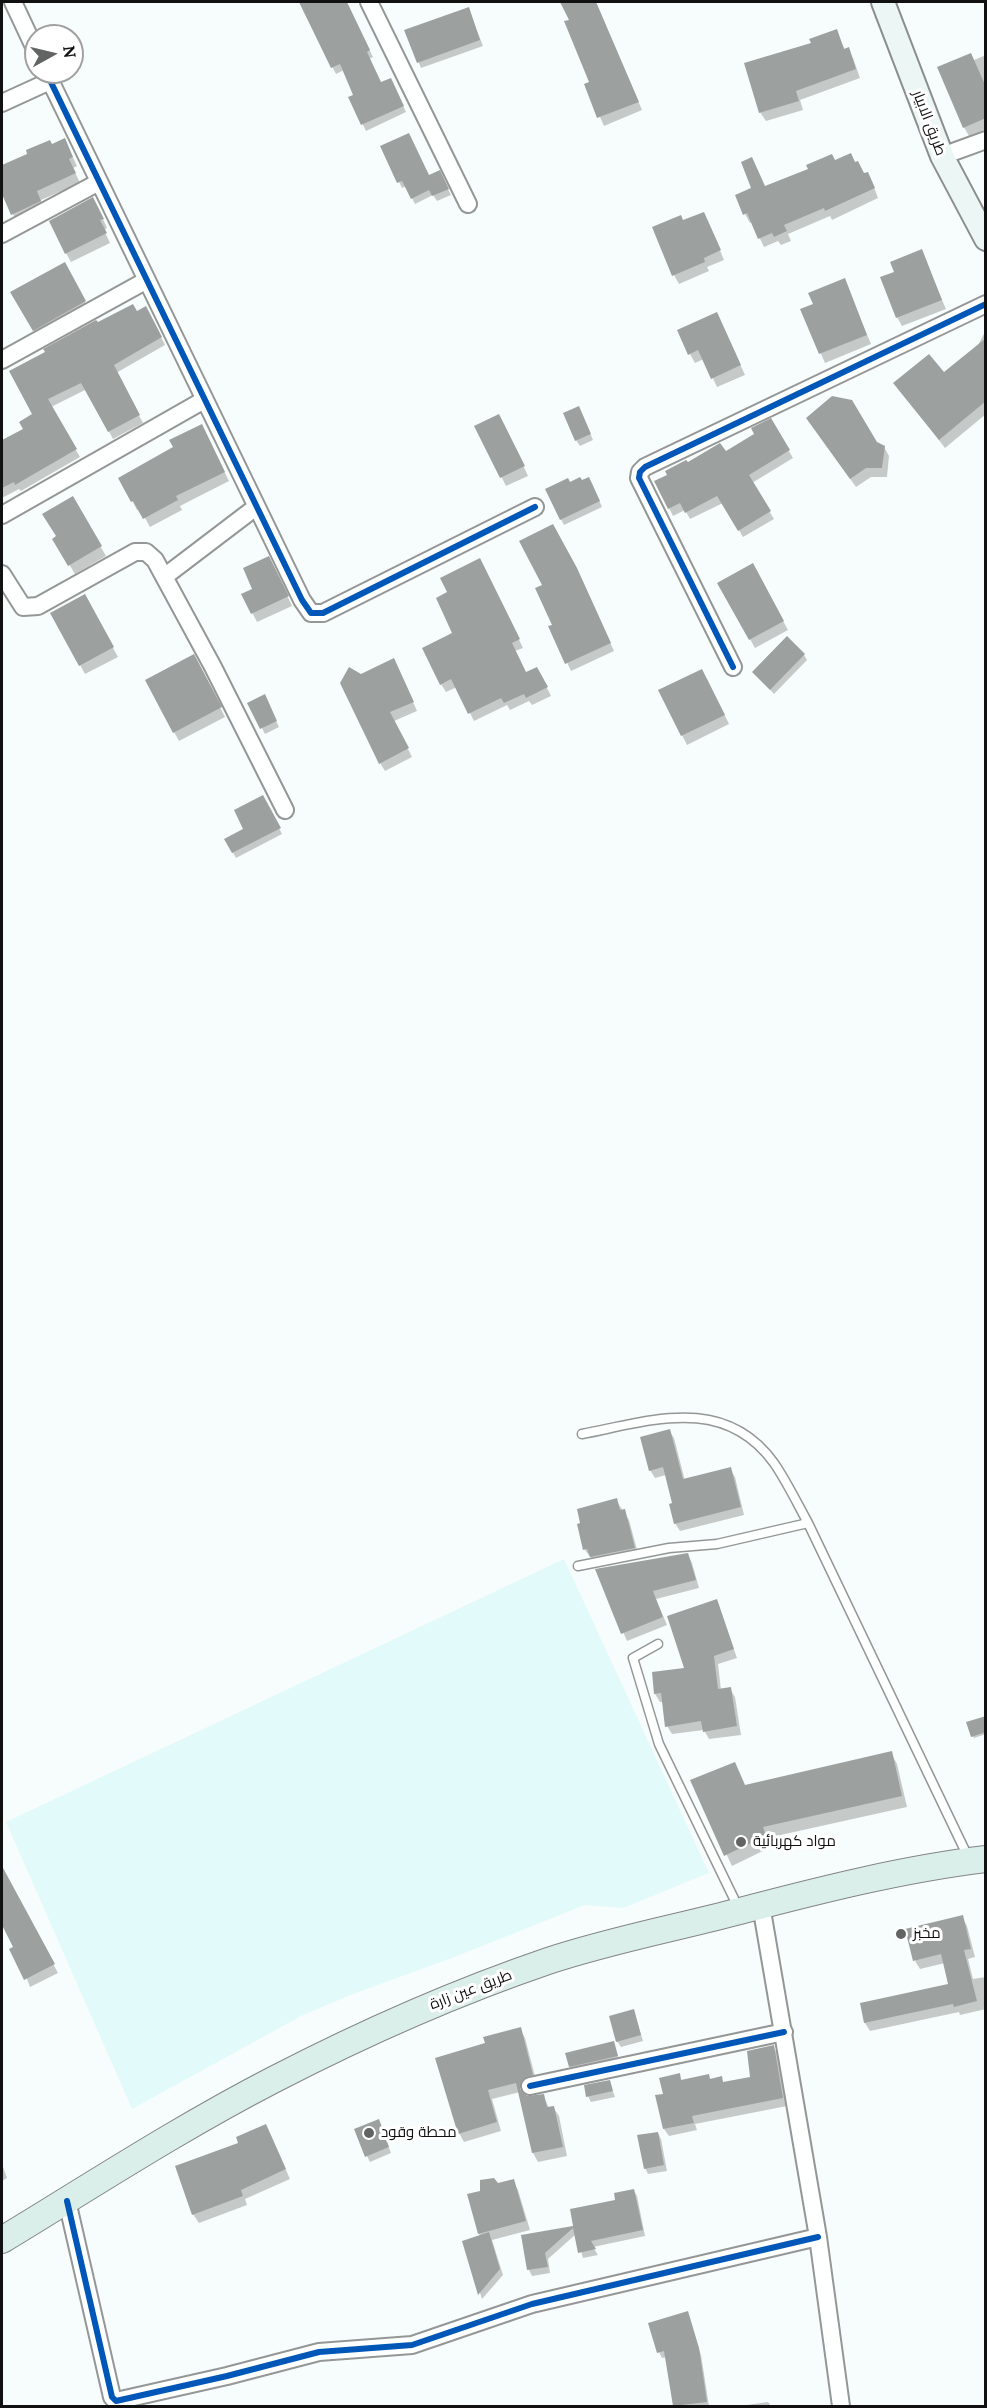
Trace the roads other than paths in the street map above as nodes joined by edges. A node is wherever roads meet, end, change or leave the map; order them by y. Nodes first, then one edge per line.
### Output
1 (13, 2) edge
2 (369, 2) edge
3 (887, 3) edge
4 (24, 25) edge
5 (34, 84) edge
6 (52, 84) edge
7 (2, 103) edge
8 (986, 140) edge
9 (942, 156) junction
10 (99, 182) junction
11 (468, 204) dead end
12 (2, 234) edge
13 (986, 239) edge
14 (147, 280) junction
15 (986, 304) edge
16 (2, 360) edge
17 (204, 400) junction
18 (256, 507) junction
19 (535, 507) dead end
20 (2, 515) edge
21 (2, 574) edge
22 (164, 577) junction
23 (733, 667) dead end
24 (285, 810) dead end
25 (582, 1434) dead end
26 (808, 1523) junction
27 (578, 1566) dead end
28 (658, 1644) dead end
29 (978, 1860) edge
30 (750, 1908) junction
31 (784, 2032) junction
32 (530, 2086) dead end
33 (67, 2200) junction
34 (819, 2237) junction
35 (2, 2240) edge
36 (841, 2406) edge

1 - 4 street
2 - 11 street
3 - 9 main road, طريق الابيار
5 - 7 street
6 - 10 street
8 - 9 street
9 - 13 main road, طريق الابيار
10 - 12 street
10 - 14 street
14 - 16 street
14 - 17 street
15 - 23 street
17 - 18 street
17 - 20 street
18 - 19 street
18 - 22 street
21 - 22 street
22 - 24 street
25 - 26 lane
26 - 27 lane
26 - 29 lane
28 - 30 lane
29 - 30 main road, طريق عين زارة
30 - 31 street
30 - 33 main road, طريق عين زارة
31 - 32 street
31 - 34 street
33 - 34 street
33 - 35 main road, طريق عين زارة
34 - 36 street

